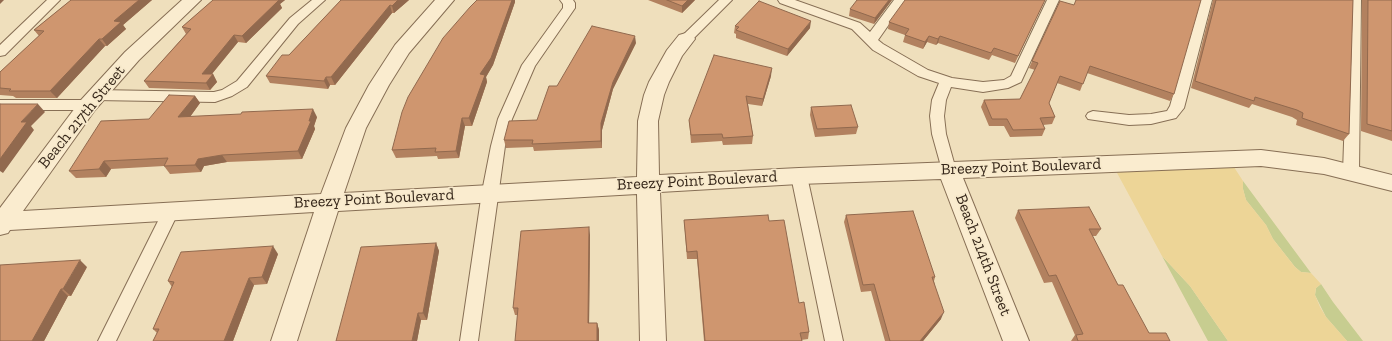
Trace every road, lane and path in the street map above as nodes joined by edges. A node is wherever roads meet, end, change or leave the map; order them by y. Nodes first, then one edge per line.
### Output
1 (54, 0) edge
2 (192, 0) edge
3 (319, 0) edge
4 (444, 0) edge
5 (566, 0) edge
6 (726, 0) edge
7 (784, 0) edge
8 (900, 0) edge
9 (1054, 0) edge
10 (1206, 0) edge
11 (1355, 0) edge
12 (686, 39) joint
13 (871, 40) junction
14 (0, 52) edge
15 (947, 81) junction
16 (92, 100) junction
17 (0, 105) edge
18 (1093, 116) dead end
19 (949, 170) junction
20 (1351, 172) junction
21 (799, 176) junction
22 (1392, 183) edge
23 (648, 184) junction
24 (490, 192) junction
25 (329, 202) junction
26 (172, 211) junction
27 (1, 222) edge
28 (107, 341) edge
29 (284, 341) edge
30 (469, 341) edge
31 (653, 341) edge
32 (834, 341) edge
33 (1016, 341) edge

1 - 14 lane
2 - 16 street, Beach 217th Street
3 - 16 lane
4 - 25 street
5 - 24 lane
6 - 12 lane
7 - 13 lane
8 - 13 lane
9 - 15 lane
10 - 18 lane
11 - 20 lane
12 - 23 street
13 - 15 lane
15 - 19 lane
16 - 17 lane
16 - 27 street, Beach 217th Street
19 - 20 street, Breezy Point Boulevard
19 - 21 street, Breezy Point Boulevard
19 - 33 street, Beach 214th Street
20 - 22 street, Breezy Point Boulevard
21 - 23 street, Breezy Point Boulevard
21 - 32 lane
23 - 24 street, Breezy Point Boulevard
23 - 31 street
24 - 25 street, Breezy Point Boulevard
24 - 30 lane
25 - 26 street, Breezy Point Boulevard
25 - 29 street
26 - 27 street, Breezy Point Boulevard
26 - 28 lane

